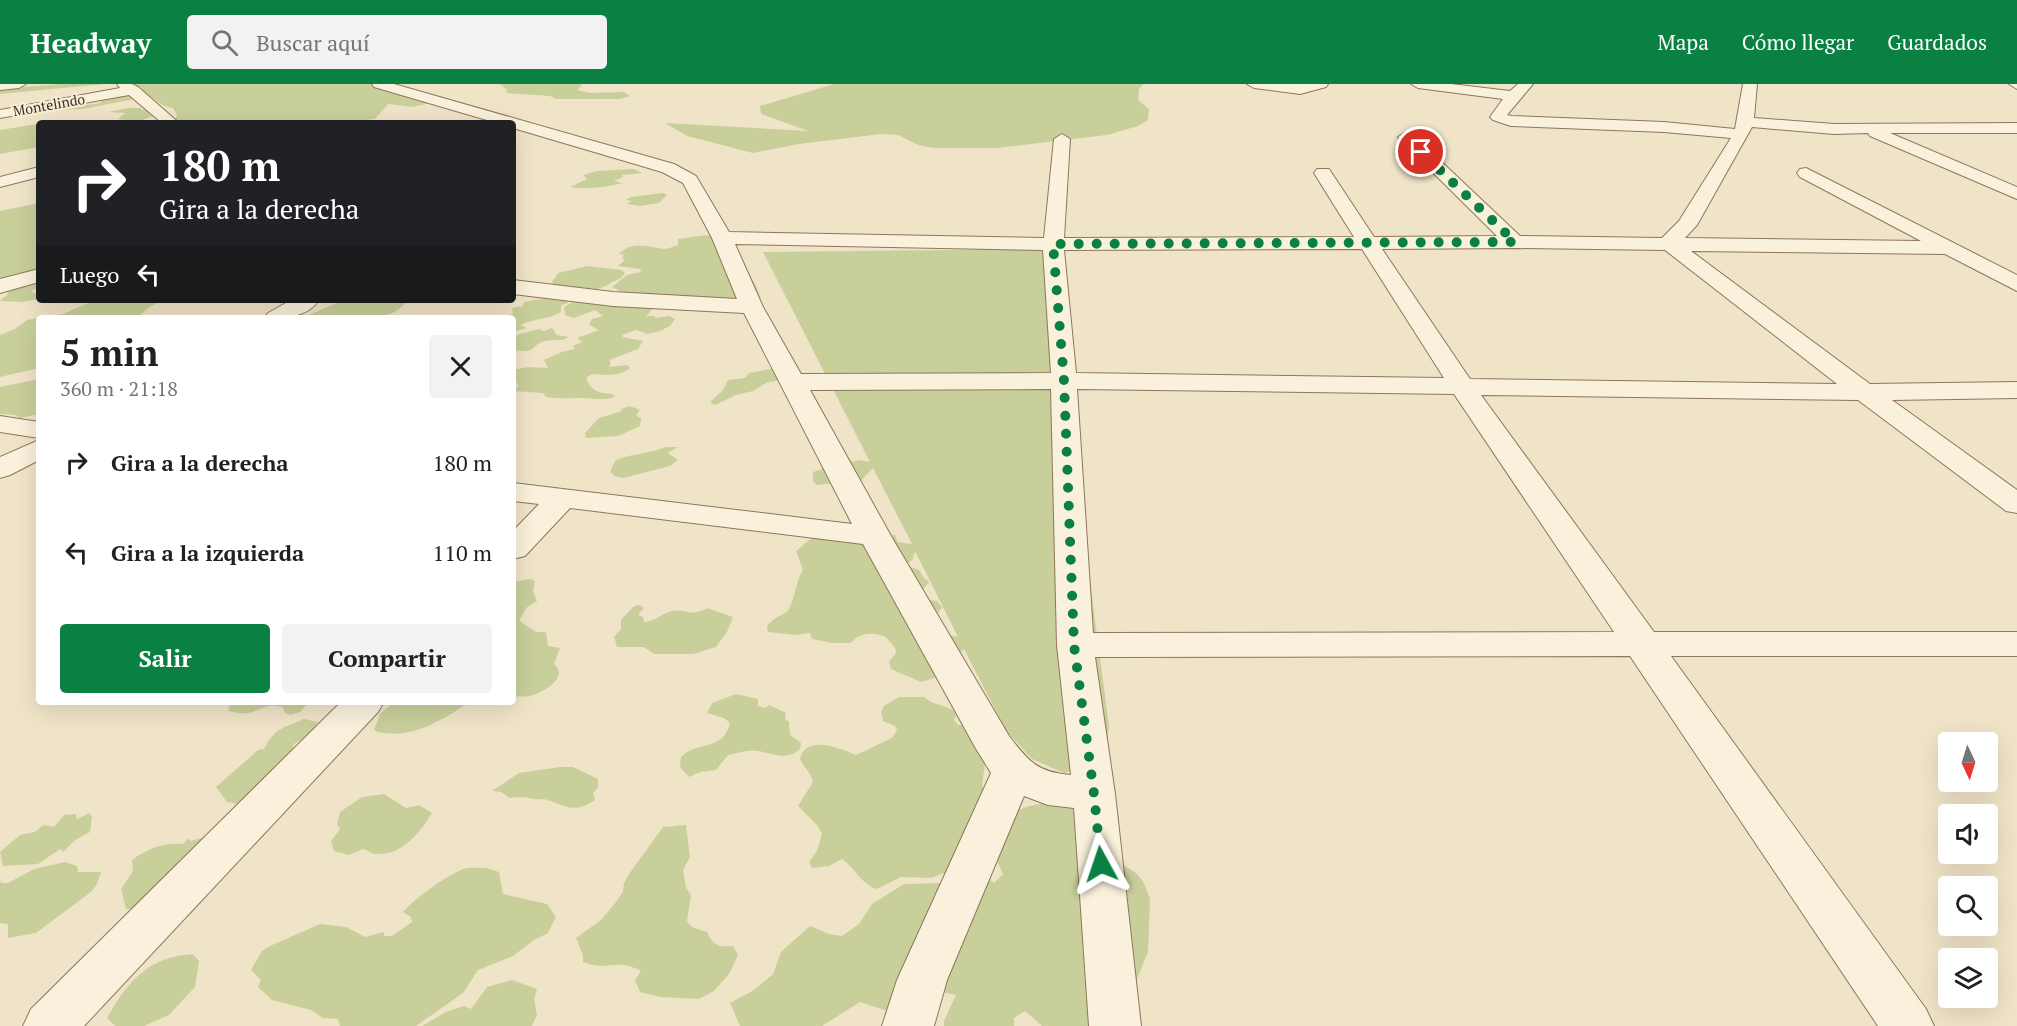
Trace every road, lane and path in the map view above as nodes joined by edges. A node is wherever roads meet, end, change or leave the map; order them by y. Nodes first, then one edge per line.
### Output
1 (19, 84) edge
2 (379, 84) edge
3 (1254, 84) edge
4 (1321, 84) edge
5 (1418, 84) edge
6 (1526, 84) edge
7 (1750, 84) edge
8 (0, 86) edge
9 (129, 87) edge
10 (1513, 96) junction
11 (0, 114) edge
12 (168, 120) edge
13 (503, 120) edge
14 (516, 124) edge
15 (1743, 128) junction
16 (2017, 128) edge
17 (1866, 129) junction
18 (1406, 137) dead end
19 (1062, 140) dead end
20 (1323, 172) dead end
21 (36, 173) edge
22 (1806, 173) dead end
23 (0, 182) edge
24 (2017, 194) edge
25 (723, 238) junction
26 (1515, 242) junction
27 (1668, 243) junction
28 (1053, 244) junction
29 (1369, 244) junction
30 (1949, 248) junction
31 (36, 276) edge
32 (2017, 284) edge
33 (0, 286) edge
34 (516, 286) edge
35 (303, 303) edge
36 (752, 307) junction
37 (281, 315) edge
38 (1064, 381) junction
39 (793, 382) junction
40 (1461, 385) junction
41 (2017, 390) edge
42 (1864, 392) junction
43 (0, 424) edge
44 (36, 430) edge
45 (36, 451) edge
46 (0, 469) edge
47 (516, 492) edge
48 (563, 498) junction
49 (2017, 504) edge
50 (875, 536) junction
51 (516, 546) edge
52 (2017, 644) edge
53 (1074, 645) junction
54 (1642, 645) junction
55 (361, 705) edge
56 (1013, 772) junction
57 (1094, 794) junction
58 (49, 1026) edge
59 (908, 1026) edge
60 (1115, 1026) edge
61 (1908, 1026) edge

1 - 8 street
2 - 13 street
3 - 4 street
5 - 10 street
6 - 10 street
7 - 15 street
9 - 11 street, Montelindo
9 - 12 street
10 - 15 street
14 - 25 street
15 - 17 street
15 - 27 street
16 - 17 street
17 - 24 street
18 - 26 street
19 - 28 street
20 - 29 street
21 - 23 street
22 - 30 street
25 - 28 street
25 - 36 street
26 - 27 street
26 - 29 street
27 - 30 street
27 - 42 street
28 - 29 street
28 - 38 street
29 - 40 street
30 - 32 street
31 - 33 street
34 - 36 street
35 - 37 street
36 - 39 street
38 - 39 street
38 - 40 street
38 - 53 street
39 - 50 street
40 - 42 street
40 - 54 street
41 - 42 street
42 - 49 street
43 - 44 street
45 - 46 street
47 - 48 street
48 - 50 street
48 - 51 street
50 - 56 street
52 - 54 street
53 - 54 street
53 - 57 street
54 - 61 street
55 - 58 street
56 - 57 street
56 - 59 street
57 - 60 street

